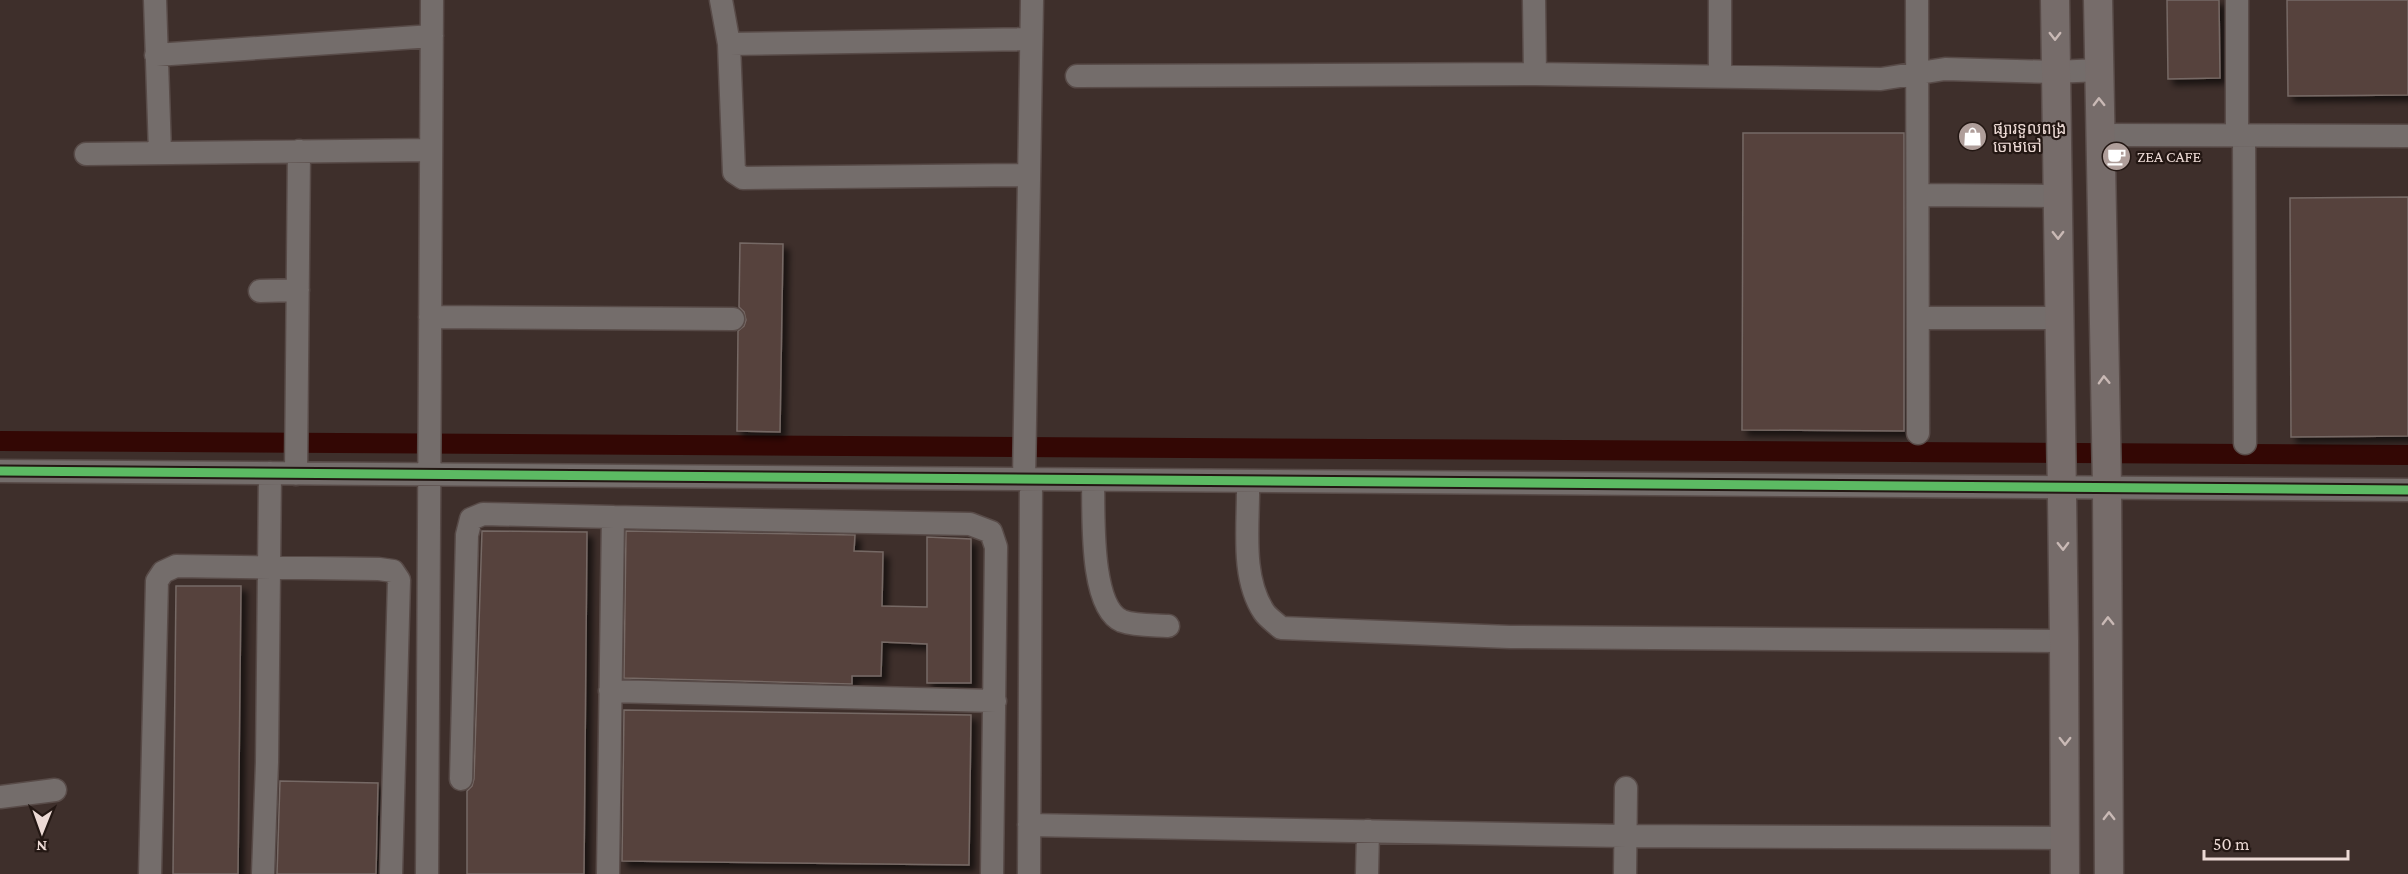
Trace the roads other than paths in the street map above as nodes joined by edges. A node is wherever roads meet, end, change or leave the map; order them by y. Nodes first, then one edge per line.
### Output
1 (154, 0) edge
2 (432, 0) edge
3 (721, 0) edge
4 (1032, 0) edge
5 (1534, 0) edge
6 (1720, 0) edge
7 (1917, 0) edge
8 (2055, 0) edge
9 (2098, 0) edge
10 (2237, 0) edge
11 (432, 36) junction
12 (1031, 39) junction
13 (729, 44) junction
14 (156, 55) junction
15 (2099, 70) junction
16 (2055, 72) junction
17 (1917, 73) junction
18 (1534, 74) junction
19 (1720, 75) junction
20 (1077, 76) dead end
21 (2100, 135) junction
22 (2240, 135) junction
23 (2408, 136) edge
24 (431, 150) junction
25 (299, 151) junction
26 (159, 153) junction
27 (87, 154) dead end
28 (1029, 175) junction
29 (1918, 195) junction
30 (2057, 196) junction
31 (298, 290) junction
32 (260, 291) dead end
33 (430, 317) junction
34 (1918, 318) junction
35 (2059, 318) junction
36 (733, 319) dead end
37 (1918, 433) dead end
38 (2245, 443) dead end
39 (2106, 463) junction
40 (2062, 464) junction
41 (296, 465) junction
42 (1026, 467) junction
43 (429, 468) junction
44 (0, 471) edge
45 (270, 474) junction
46 (1093, 481) junction
47 (1248, 482) junction
48 (2408, 490) edge
49 (613, 517) junction
50 (270, 567) junction
51 (1168, 626) dead end
52 (2064, 641) junction
53 (610, 691) junction
54 (995, 701) junction
55 (461, 779) dead end
56 (1626, 788) dead end
57 (55, 790) dead end
58 (0, 797) edge
59 (1029, 825) junction
60 (1368, 831) junction
61 (1625, 836) junction
62 (2065, 838) junction
63 (150, 874) edge
64 (263, 874) edge
65 (391, 874) edge
66 (428, 874) edge
67 (608, 874) edge
68 (992, 874) edge
69 (1029, 874) edge
70 (1367, 874) edge
71 (1624, 874) edge
72 (2066, 874) edge
73 (2109, 874) edge

1 - 14 street
2 - 11 street
3 - 13 street
4 - 12 street
5 - 18 street
6 - 19 street
7 - 17 street
8 -> 16 main road
9 - 15 main road
10 - 22 street
11 - 14 street
11 - 24 street
12 - 13 street
12 - 28 street
13 - 28 street
14 - 26 street
15 - 16 street
21 -> 15 main road
16 - 17 street
16 - 30 main road
17 - 19 street
17 - 29 street
18 - 19 street
18 - 20 street
21 - 22 street
39 -> 21 main road
22 - 23 street
22 - 38 street
24 - 25 street
24 - 33 street
25 - 26 street
25 - 31 street
26 - 27 street
28 - 42 street
29 - 30 street
29 - 34 street
30 -> 35 main road
31 - 32 street
31 - 41 street
33 - 36 street
33 - 43 street
34 - 35 street
34 - 37 street
35 - 40 main road
39 - 40 street
39 - 48 street
73 -> 39 main road
40 - 47 street
40 -> 52 main road
41 - 43 street
41 - 45 street
42 - 43 street
42 - 46 street
42 - 59 street
43 - 66 street
44 - 45 street
45 - 50 street
46 - 47 street
46 - 51 street
47 - 52 street
49 - 53 street
49 - 54 street
49 - 55 street
50 - 63 street
50 - 64 street
50 - 65 street
52 -> 62 main road
53 - 54 street
53 - 67 street
54 - 68 street
56 - 61 street
57 - 58 street
59 - 60 street
59 - 69 street
60 - 61 street
60 - 70 street
61 - 62 street
61 - 71 street
62 - 72 main road

